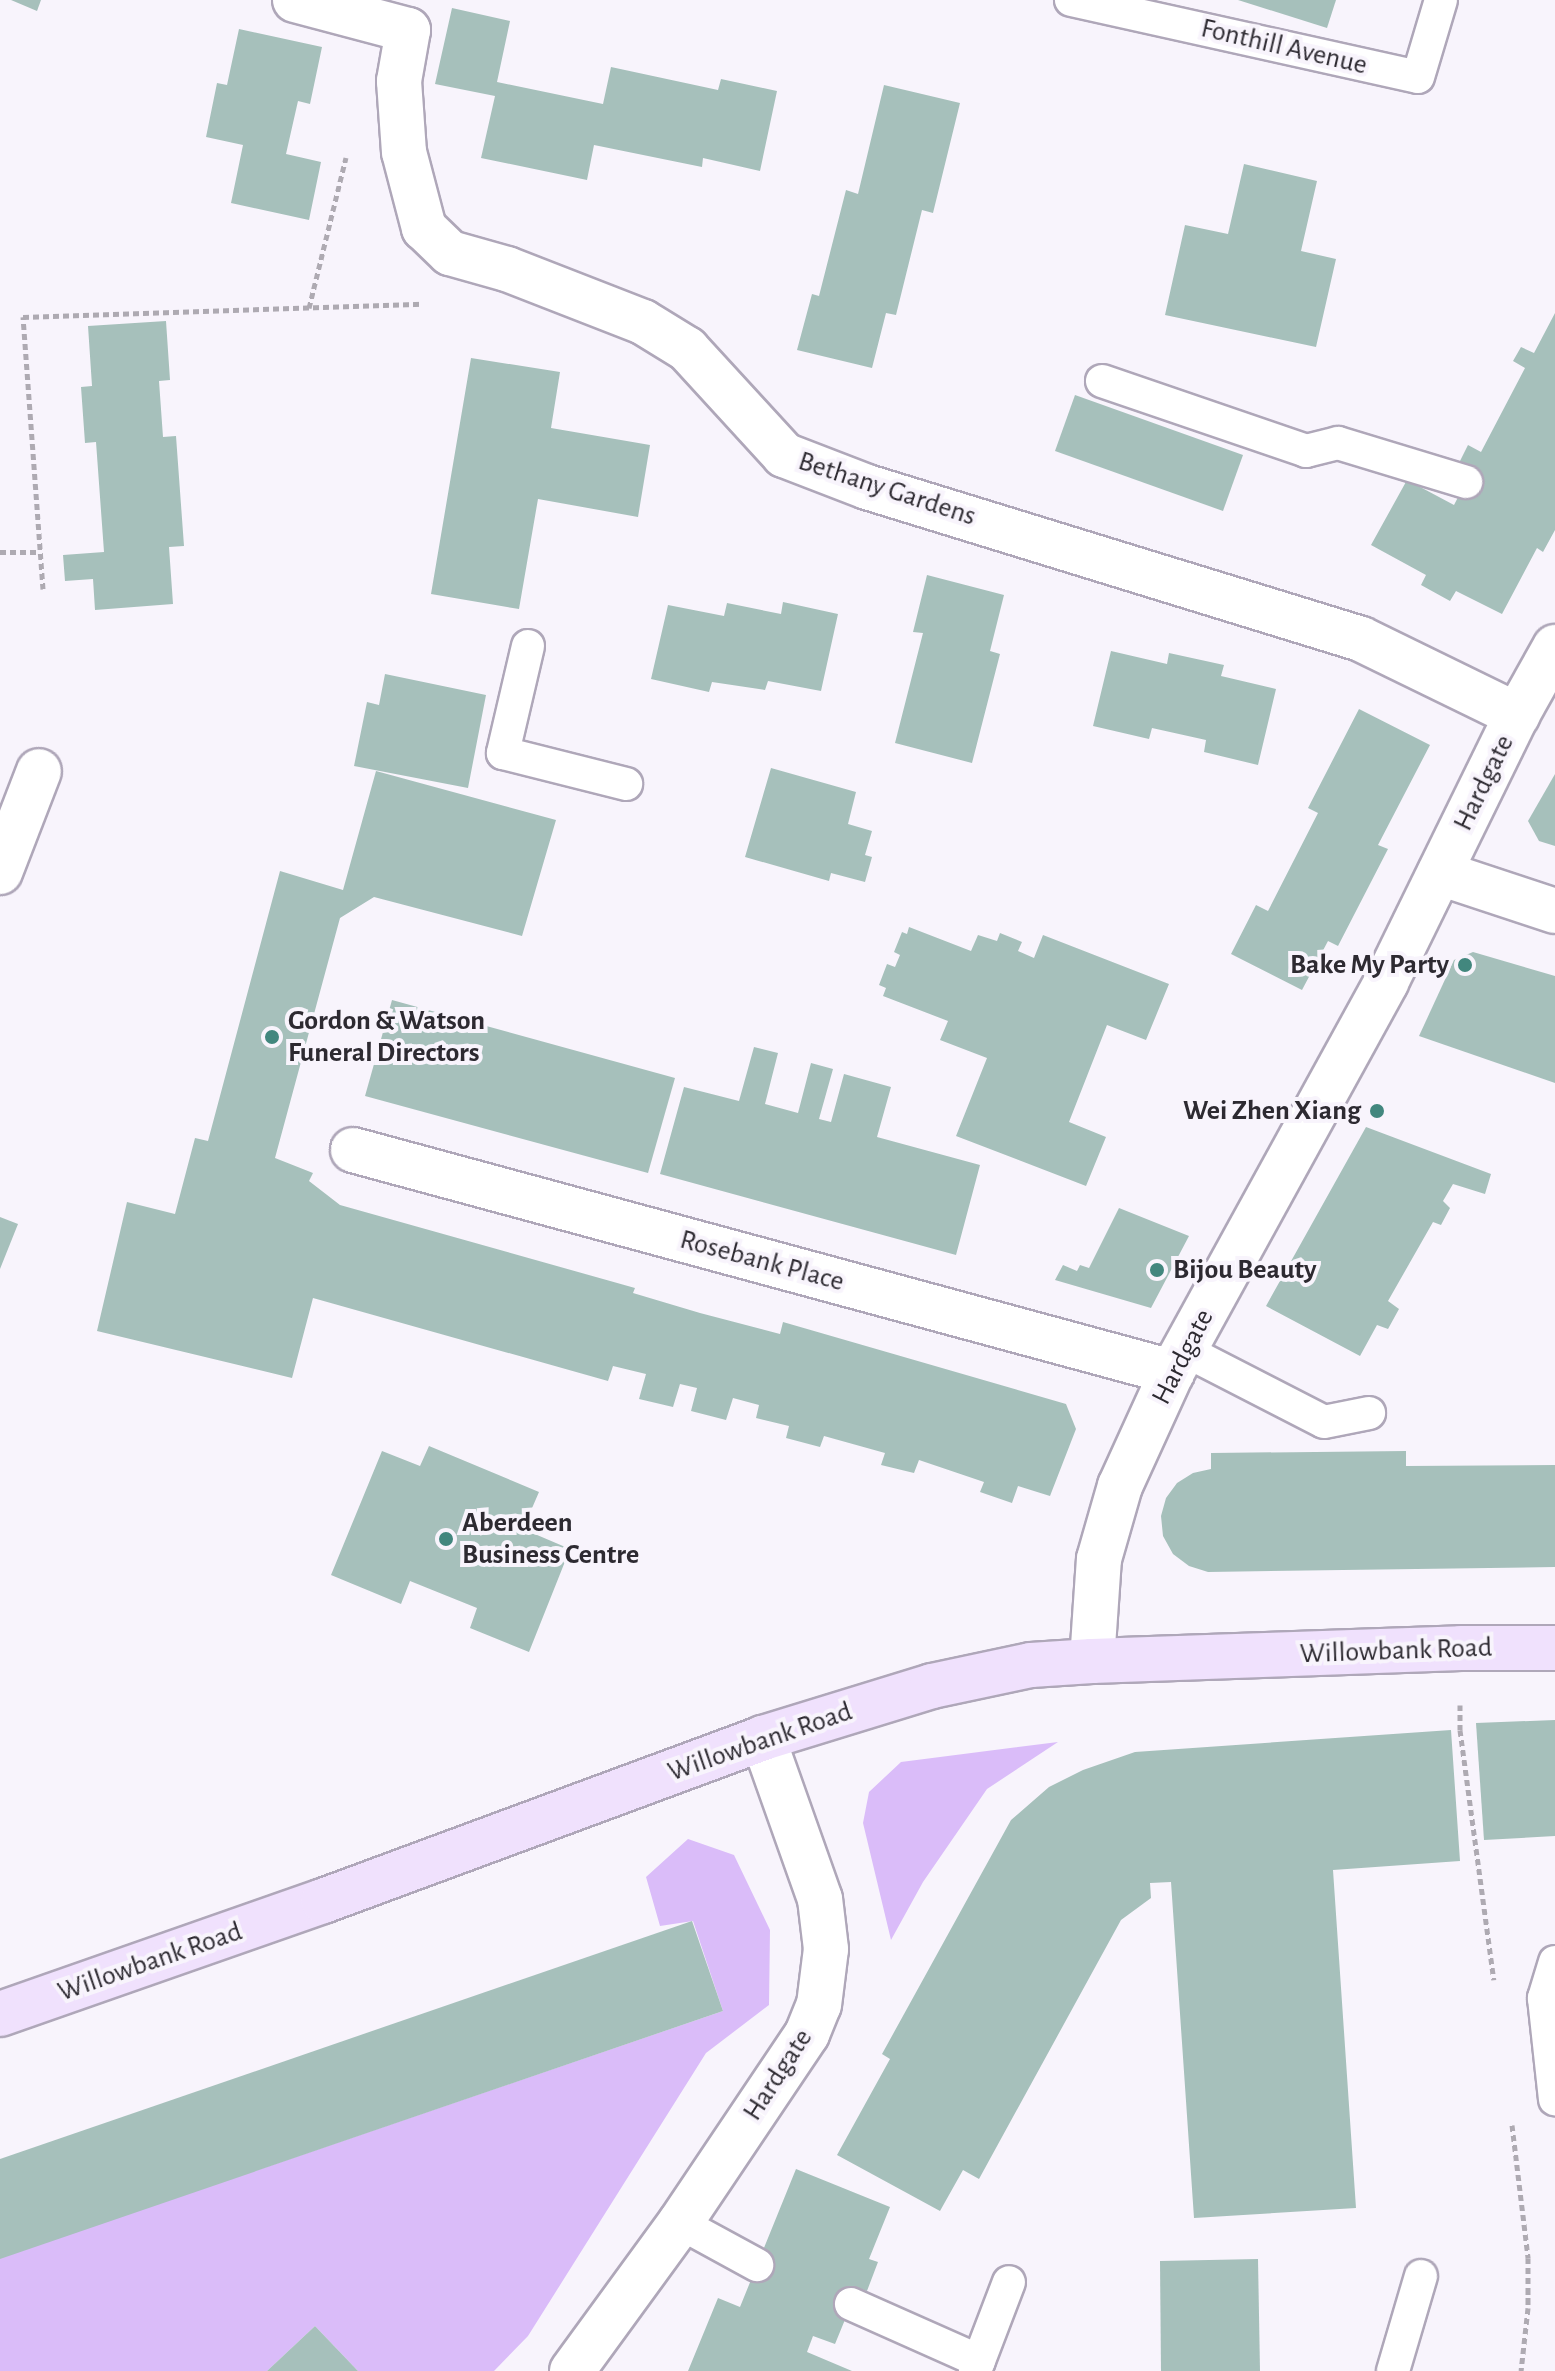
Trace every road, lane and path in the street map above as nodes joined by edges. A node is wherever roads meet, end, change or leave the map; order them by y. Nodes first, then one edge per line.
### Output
1 (295, 0) edge
2 (1071, 0) edge
3 (1441, 0) edge
4 (349, 142) dead end
5 (479, 261) junction
6 (309, 308) junction
7 (1102, 381) dead end
8 (1466, 482) dead end
9 (0, 552) edge
10 (40, 552) junction
11 (43, 589) dead end
12 (528, 646) dead end
13 (1555, 647) edge
14 (1517, 715) junction
15 (39, 771) dead end
16 (626, 784) dead end
17 (0, 872) edge
18 (1440, 873) junction
19 (1555, 911) edge
20 (353, 1150) dead end
21 (1178, 1361) junction
22 (1369, 1413) dead end
23 (1555, 1648) edge
24 (1092, 1661) junction
25 (763, 1738) junction
26 (1555, 1962) edge
27 (0, 2014) edge
28 (1555, 2099) edge
29 (680, 2223) junction
30 (757, 2265) dead end
31 (1421, 2276) dead end
32 (1009, 2282) dead end
33 (851, 2304) dead end
34 (977, 2366) edge
35 (572, 2371) edge
36 (1393, 2371) edge

1 - 5 street, Bethany Gardens
2 - 3 lane, Fonthill Avenue
4 - 6 path
5 - 6 path
5 - 14 street, Bethany Gardens
6 - 10 path
7 - 8 lane
9 - 10 path
10 - 11 path
12 - 16 lane
13 - 14 street, Hardgate
14 - 18 street, Hardgate
15 - 17 street
18 - 19 street
18 - 21 street, Hardgate
20 - 21 street, Rosebank Place
21 - 22 lane
21 - 24 street, Hardgate
23 - 24 street, Willowbank Road
24 - 25 street, Willowbank Road
25 - 27 street, Willowbank Road
25 - 29 street, Hardgate
26 - 28 lane
29 - 30 lane
29 - 35 street, Hardgate
31 - 36 lane
32 - 34 lane
33 - 34 lane

